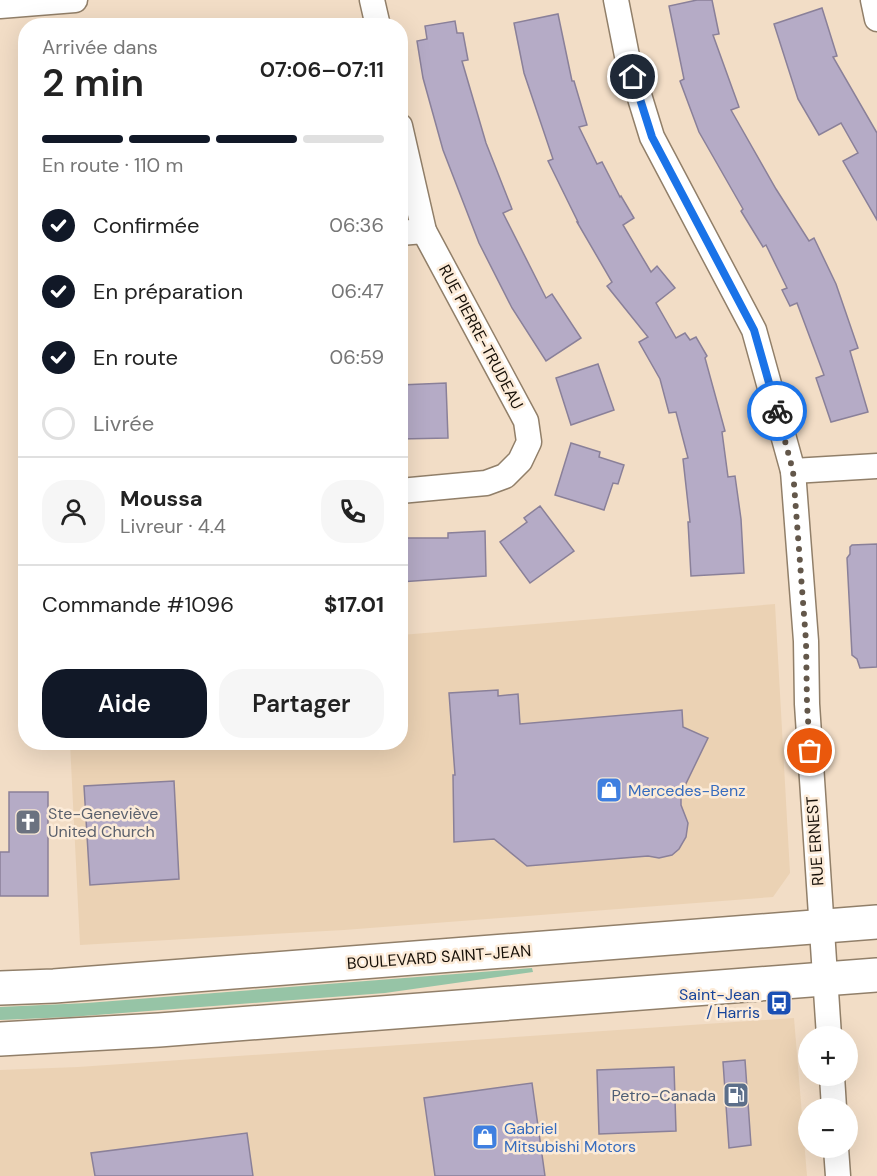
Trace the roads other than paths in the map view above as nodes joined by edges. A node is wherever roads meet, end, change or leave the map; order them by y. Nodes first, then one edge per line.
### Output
1 (75, 0) edge
2 (372, 0) edge
3 (616, 0) edge
4 (873, 0) edge
5 (0, 6) edge
6 (376, 18) edge
7 (877, 19) edge
8 (408, 197) edge
9 (412, 232) edge
10 (877, 466) edge
11 (793, 471) junction
12 (408, 490) edge
13 (877, 922) edge
14 (821, 926) junction
15 (877, 975) edge
16 (825, 979) junction
17 (0, 988) edge
18 (828, 1026) edge
19 (0, 1039) edge
20 (837, 1158) edge
21 (838, 1176) edge

1 - 5 street
2 - 6 street
3 - 11 street, RUE ERNEST
4 - 7 street
8 - 9 street, RUE PIERRE-TRUDEAU
9 - 12 street, RUE PIERRE-TRUDEAU
10 - 11 street
11 - 14 street, RUE ERNEST
13 - 14 main road, BOULEVARD SAINT-JEAN
14 - 16 street, RUE ERNEST
14 - 17 main road, BOULEVARD SAINT-JEAN
15 - 16 main road
16 - 18 street, RUE ERNEST
16 - 19 main road
20 - 21 street

